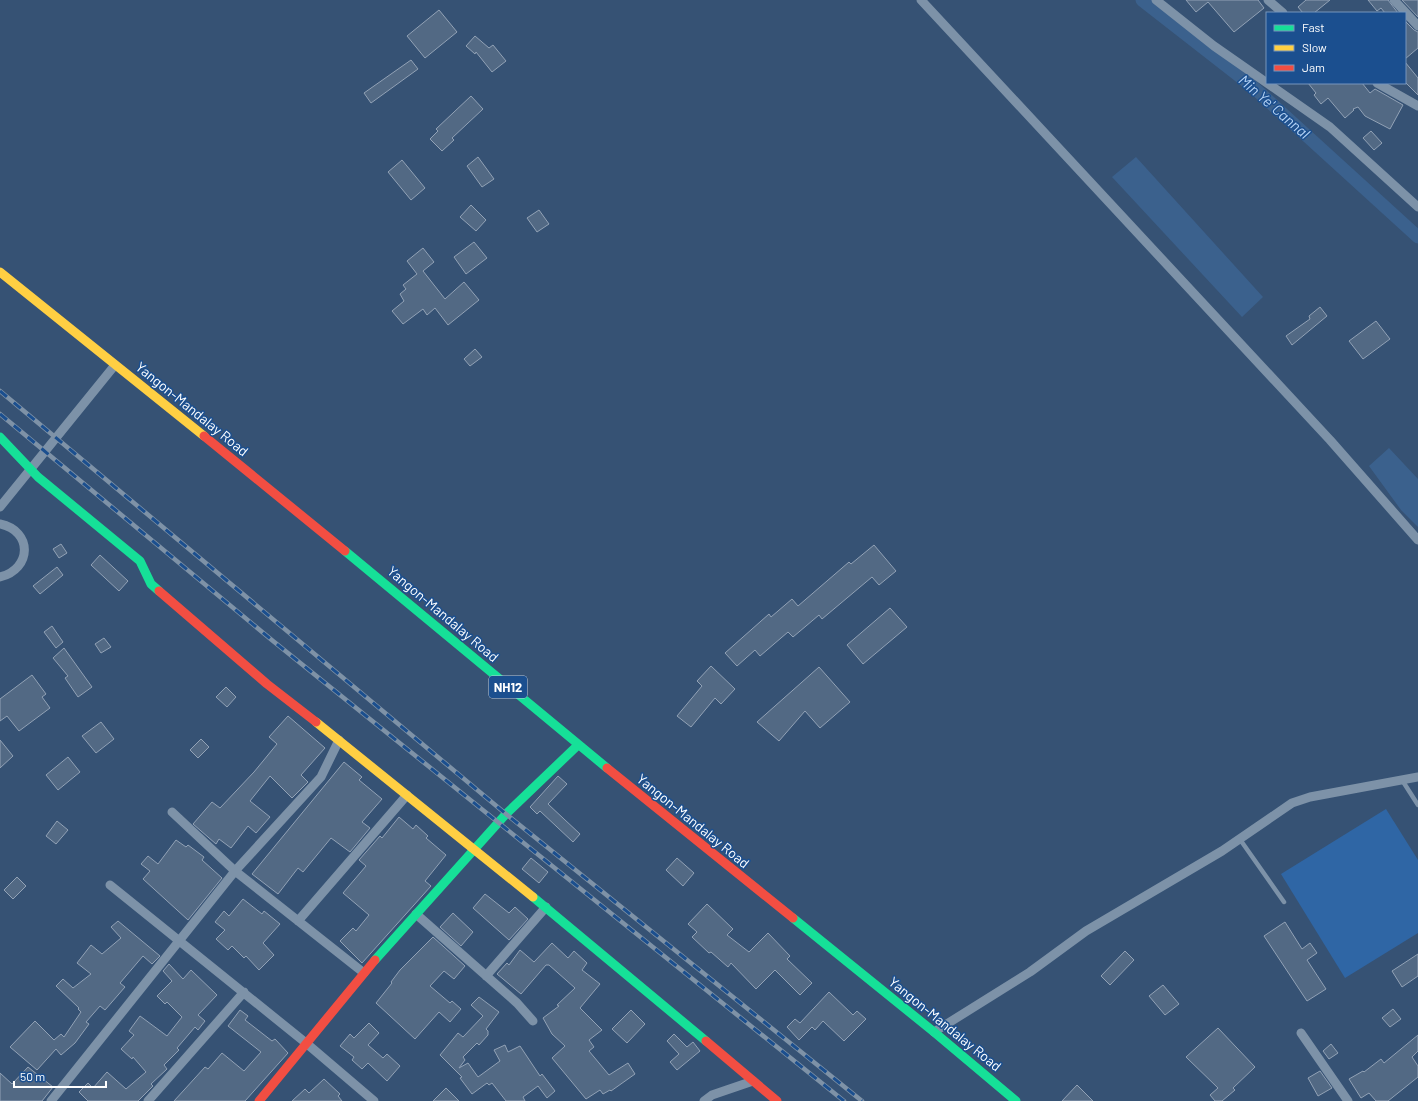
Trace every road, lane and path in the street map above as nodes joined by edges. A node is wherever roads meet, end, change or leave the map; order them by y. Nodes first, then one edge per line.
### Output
1 (921, 0) edge
2 (1156, 0) edge
3 (1268, 0) edge
4 (1394, 0) edge
5 (1282, 12) edge
6 (1405, 12) edge
7 (1406, 13) edge
8 (1418, 26) edge
9 (1266, 82) edge
10 (1268, 84) edge
11 (1379, 84) edge
12 (1418, 106) edge
13 (1418, 207) edge
14 (0, 272) edge
15 (115, 365) junction
16 (0, 437) edge
17 (32, 468) junction
18 (0, 507) edge
19 (0, 524) edge
20 (1418, 540) edge
21 (0, 577) edge
22 (339, 740) junction
23 (578, 745) junction
24 (1418, 777) edge
25 (1402, 780) junction
26 (407, 795) junction
27 (1418, 805) edge
28 (172, 812) dead end
29 (1240, 838) junction
30 (475, 850) junction
31 (235, 871) junction
32 (110, 885) dead end
33 (1284, 902) dead end
34 (546, 907) junction
35 (416, 914) junction
36 (298, 921) junction
37 (180, 941) junction
38 (364, 973) junction
39 (486, 976) junction
40 (244, 992) junction
41 (533, 1021) dead end
42 (934, 1032) junction
43 (1301, 1033) dead end
44 (306, 1043) junction
45 (753, 1081) junction
46 (51, 1101) edge
47 (148, 1101) edge
48 (259, 1101) edge
49 (374, 1101) edge
50 (704, 1101) edge
51 (777, 1101) edge
52 (1016, 1101) edge
53 (1348, 1101) edge

1 - 20 street
2 - 9 street
3 - 5 street
4 - 6 street
7 - 8 street
10 - 13 street
11 - 12 street
14 - 15 main road, Yangon-Mandalay Road / NH12
15 - 17 street
15 - 23 main road, Yangon-Mandalay Road / NH12
16 - 17 main road
17 - 18 street
17 - 22 main road
19 - 21 street
22 - 26 main road
22 - 31 street
23 - 30 main road
23 - 42 main road, Yangon-Mandalay Road / NH12
24 - 25 street
25 - 27 lane
25 - 29 street
26 - 30 main road
26 - 36 street
28 - 31 street
29 - 33 lane
29 - 42 street
30 - 34 main road
30 - 35 main road
31 - 36 street
31 - 37 street
32 - 37 street
34 - 39 street
34 - 45 main road
35 - 38 main road
35 - 39 street
36 - 38 street
37 - 40 street
37 - 46 street
38 - 44 main road
39 - 41 street
40 - 44 street
40 - 47 street
42 - 52 main road, Yangon-Mandalay Road / NH12
43 - 53 street
44 - 48 main road
44 - 49 street
45 - 50 street
45 - 51 main road

